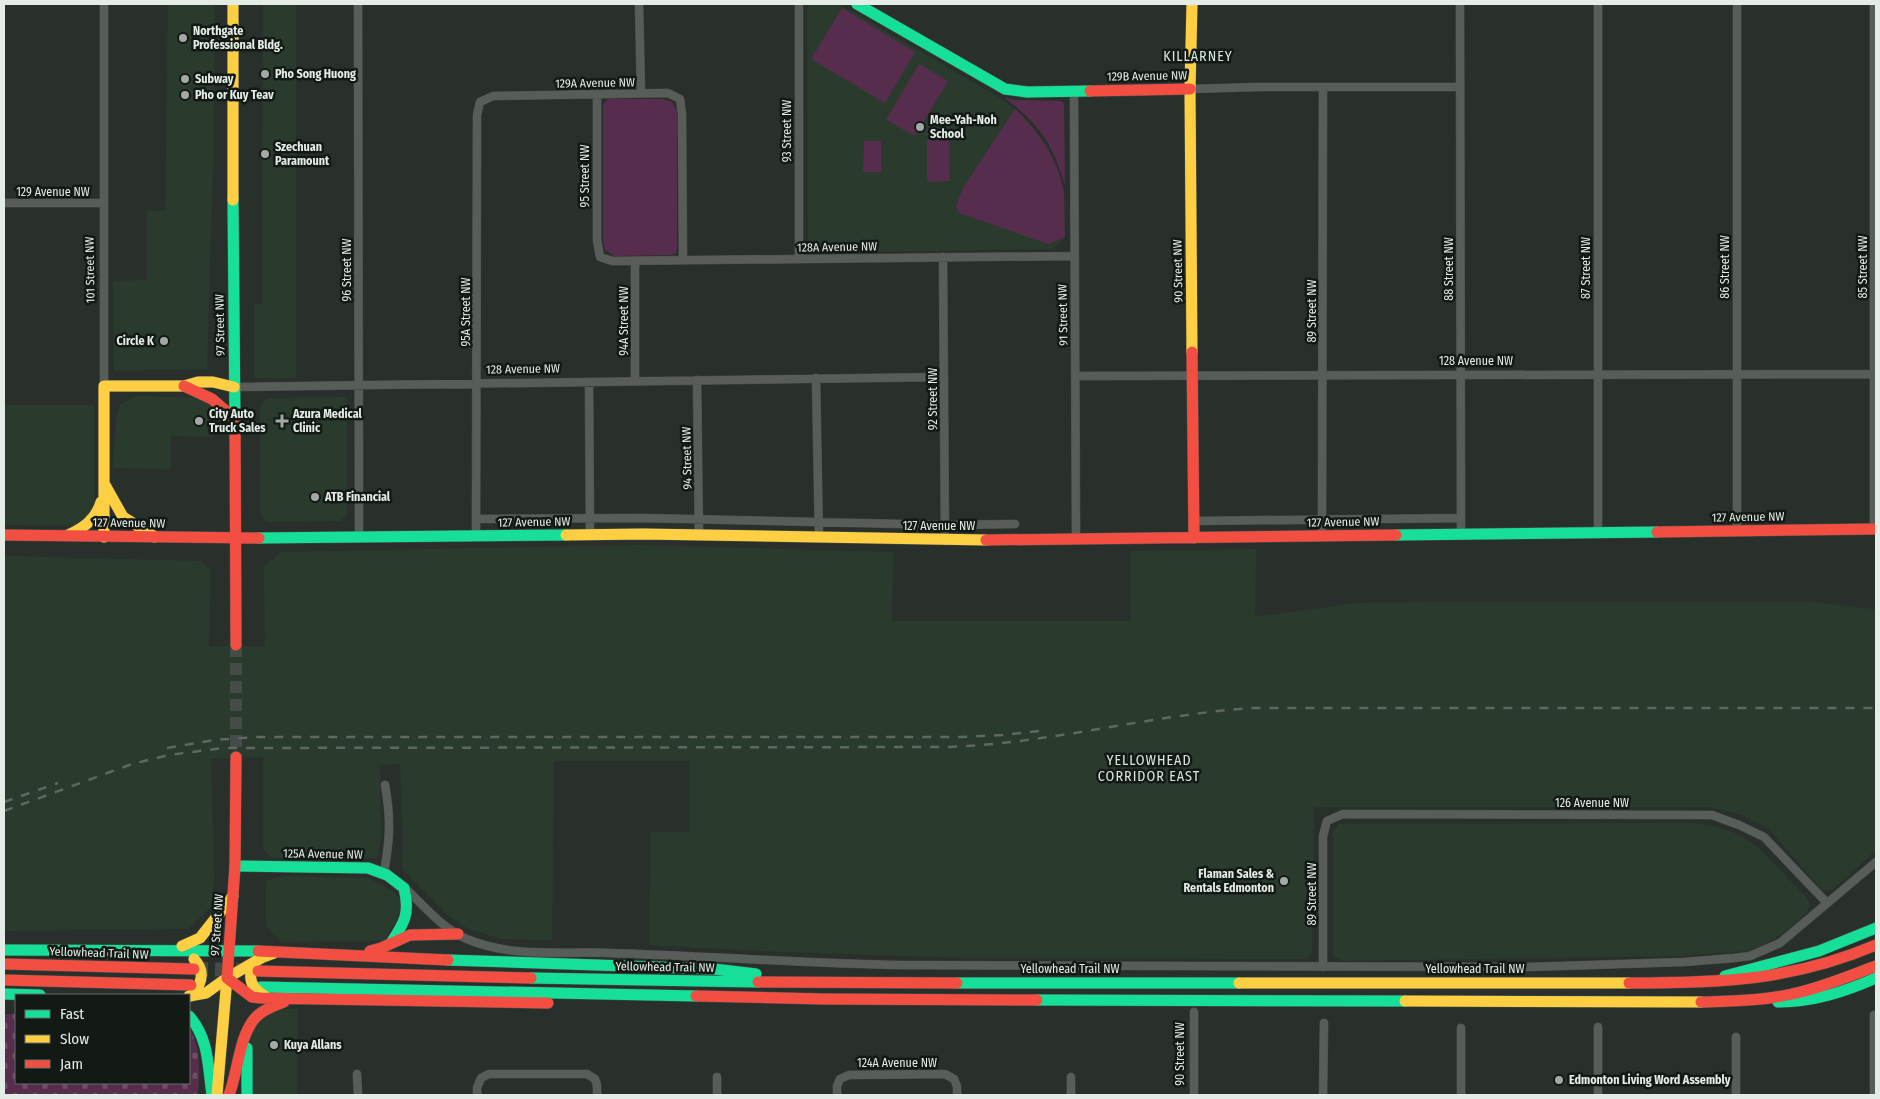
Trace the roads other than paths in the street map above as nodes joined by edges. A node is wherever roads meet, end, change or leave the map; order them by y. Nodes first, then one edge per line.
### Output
1 (104, 4) edge
2 (358, 4) edge
3 (640, 4) edge
4 (799, 4) edge
5 (857, 4) edge
6 (1192, 4) edge
7 (1460, 4) edge
8 (1598, 4) edge
9 (1737, 4) edge
10 (1874, 4) edge
11 (233, 7) edge
12 (1323, 87) junction
13 (1460, 87) junction
14 (1190, 88) junction
15 (1074, 91) junction
16 (597, 94) junction
17 (641, 94) junction
18 (493, 96) joint
19 (4, 203) edge
20 (103, 203) junction
21 (1074, 256) junction
22 (600, 257) joint
23 (943, 257) junction
24 (799, 259) junction
25 (682, 260) junction
26 (635, 261) junction
27 (1598, 374) junction
28 (1737, 374) junction
29 (1875, 374) edge
30 (1193, 375) junction
31 (1324, 375) junction
32 (1460, 375) junction
33 (1075, 376) junction
34 (944, 377) junction
35 (816, 378) junction
36 (697, 380) junction
37 (635, 381) junction
38 (589, 382) junction
39 (477, 383) junction
40 (234, 384) junction
41 (358, 385) junction
42 (104, 386) junction
43 (184, 386) junction
44 (234, 419) junction
45 (104, 484) junction
46 (1875, 512) edge
47 (590, 518) junction
48 (1461, 518) junction
49 (699, 519) junction
50 (476, 520) junction
51 (1322, 520) junction
52 (1194, 521) junction
53 (818, 522) junction
54 (1014, 524) dead end
55 (945, 525) junction
56 (1875, 530) edge
57 (1737, 531) junction
58 (1598, 532) junction
59 (1461, 534) junction
60 (4, 535) edge
61 (590, 535) junction
62 (699, 535) junction
63 (64, 536) junction
64 (476, 536) junction
65 (1322, 536) junction
66 (104, 537) junction
67 (359, 537) junction
68 (156, 538) junction
69 (236, 538) junction
70 (819, 538) junction
71 (1194, 538) junction
72 (1076, 539) junction
73 (945, 541) junction
74 (236, 646) tunnel mouth
75 (236, 757) tunnel mouth
76 (385, 785) dead end
77 (1327, 821) joint
78 (1876, 862) edge
79 (235, 866) junction
80 (384, 872) junction
81 (404, 888) junction
82 (233, 896) junction
83 (1827, 903) junction
84 (1876, 928) edge
85 (458, 934) junction
86 (389, 945) junction
87 (1876, 945) edge
88 (162, 949) junction
89 (180, 949) junction
90 (4, 950) edge
91 (229, 950) junction
92 (280, 951) junction
93 (354, 954) junction
94 (4, 964) edge
95 (1876, 966) edge
96 (257, 967) junction
97 (1323, 967) junction
98 (194, 969) tunnel mouth
99 (227, 978) junction
100 (1876, 978) edge
101 (4, 980) edge
102 (822, 983) junction
103 (1698, 983) junction
104 (261, 987) dead end
105 (190, 992) edge
106 (688, 997) junction
107 (270, 998) junction
108 (298, 998) junction
109 (1742, 1000) junction
110 (1194, 1012) dead end
111 (1874, 1015) dead end
112 (190, 1017) edge
113 (1324, 1023) dead end
114 (1598, 1027) dead end
115 (1461, 1028) dead end
116 (245, 1036) junction
117 (1736, 1037) dead end
118 (358, 1074) dead end
119 (717, 1076) dead end
120 (1071, 1077) dead end
121 (247, 1094) edge
122 (212, 1095) edge
123 (217, 1095) edge
124 (229, 1095) edge
125 (358, 1095) edge
126 (477, 1095) edge
127 (597, 1095) edge
128 (717, 1095) edge
129 (837, 1095) edge
130 (957, 1095) edge
131 (1071, 1095) edge
132 (1194, 1095) edge
133 (1323, 1095) edge
134 (1461, 1095) edge
135 (1598, 1095) edge
136 (1736, 1095) edge
137 (1874, 1095) edge

1 - 20 street, 101 Street NW
2 - 41 street, 96 Street NW
3 - 17 street
4 - 24 street, 93 Street NW
5 - 15 main road, 129B Avenue NW
6 - 14 main road, 90 Street NW
7 - 13 street, 88 Street NW
8 - 27 street, 87 Street NW
9 - 28 street, 86 Street NW
10 - 29 street, 85 Street NW
11 - 40 main road, 97 Street NW
12 - 13 street, 129B Avenue NW
12 - 14 street, 129B Avenue NW
12 - 31 street, 89 Street NW
13 - 32 street, 88 Street NW
14 - 15 main road, 129B Avenue NW
14 - 30 main road, 90 Street NW
15 - 21 street, 91 Street NW
16 - 17 street, 129A Avenue NW
16 - 18 street, 129A Avenue NW
16 - 22 street, 95 Street NW
17 - 25 street, 129A Avenue NW
18 - 39 street, 95A Street NW
19 - 20 street, 129 Avenue NW
20 - 42 street, 101 Street NW
21 - 23 street, 128A Avenue NW
21 - 33 street, 91 Street NW
22 - 26 street, 128A Avenue NW
23 - 24 street, 128A Avenue NW
23 - 34 street, 92 Street NW
24 - 25 street, 128A Avenue NW
25 - 26 street, 128A Avenue NW
26 - 37 street, 94A Street NW
27 - 28 street, 128 Avenue NW
27 - 32 street, 128 Avenue NW
27 - 58 street, 87 Street NW
28 - 29 street, 128 Avenue NW
28 - 57 street, 86 Street NW
29 - 46 street, 85 Street NW
30 - 31 street, 128 Avenue NW
30 - 33 street, 128 Avenue NW
30 - 52 main road, 90 Street NW
31 - 32 street, 128 Avenue NW
31 - 51 street, 89 Street NW
32 - 48 street, 88 Street NW
33 - 72 street, 91 Street NW
34 - 35 street, 128 Avenue NW
34 - 55 street, 92 Street NW
35 - 36 street, 128 Avenue NW
35 - 53 street
36 - 37 street, 128 Avenue NW
36 - 49 street, 94 Street NW
37 - 38 street, 128 Avenue NW
38 - 39 street, 128 Avenue NW
38 - 47 street
39 - 41 street, 128 Avenue NW
39 - 50 street, 95A Street NW
40 - 41 street, 128 Avenue NW
40 - 43 main road, 128 Avenue NW
40 - 44 main road, 97 Street NW
41 - 67 street, 96 Street NW
42 - 43 main road, 128 Avenue NW
42 - 45 main road, 101 Street NW
43 - 44 main road
44 - 69 main road, 97 Street NW
45 - 63 main road
45 - 66 main road, 101 Street NW
45 - 68 main road
46 - 56 street, 85 Street NW
47 - 49 street, 127 Avenue NW
47 - 50 street, 127 Avenue NW
47 - 61 street
48 - 51 street, 127 Avenue NW
48 - 59 street, 88 Street NW
49 - 53 street, 127 Avenue NW
49 - 62 street, 94 Street NW
50 - 64 street, 95A Street NW
51 - 52 street, 127 Avenue NW
51 - 65 street, 89 Street NW
52 - 71 main road, 90 Street NW
53 - 55 street, 127 Avenue NW
53 - 70 street
54 - 55 street, 127 Avenue NW
55 - 73 street, 92 Street NW
56 - 57 main road, 127 Avenue NW
57 - 58 main road, 127 Avenue NW
58 - 59 main road, 127 Avenue NW
59 - 65 main road, 127 Avenue NW
60 - 63 main road, 127 Avenue NW
61 - 62 main road, 127 Avenue NW
61 - 64 main road, 127 Avenue NW
62 - 70 main road, 127 Avenue NW
63 - 66 main road, 127 Avenue NW
64 - 67 main road, 127 Avenue NW
65 - 71 main road, 127 Avenue NW
66 - 68 main road, 127 Avenue NW
67 - 69 main road, 127 Avenue NW
68 - 69 main road, 127 Avenue NW
69 - 74 main road, 97 Street NW
70 - 73 main road, 127 Avenue NW
71 - 72 main road, 127 Avenue NW
72 - 73 main road, 127 Avenue NW
75 - 79 main road, 97 Street NW
76 - 80 street
77 - 83 street, 126 Avenue NW
77 - 97 street, 89 Street NW
78 - 83 street, Yellowhead Trail NW
79 - 80 main road, 125A Avenue NW
79 - 82 main road, 97 Street NW
80 - 81 main road, 125A Avenue NW
81 - 85 street, Yellowhead Trail NW
81 - 86 main road
82 - 88 main road
82 - 91 main road, 97 Street NW
83 - 97 street, Yellowhead Trail NW
84 - 103 main road
85 - 86 main road
85 - 97 street, Yellowhead Trail NW
86 - 93 main road
87 - 103 main road, Yellowhead Trail NW
88 - 89 main road
88 - 90 main road
89 - 91 main road
89 - 105 main road
91 - 92 main road
91 - 99 main road, 97 Street NW
92 - 93 main road
92 - 96 main road
93 - 102 main road
94 - 98 main road, Yellowhead Trail NW
95 - 109 main road
96 - 99 main road
96 - 102 main road, Yellowhead Trail NW
96 - 107 main road
99 - 105 main road
99 - 107 main road
99 - 123 main road, 97 Street NW
100 - 109 main road
101 - 105 main road
102 - 103 main road, Yellowhead Trail NW
104 - 106 main road
106 - 108 main road
106 - 109 main road
107 - 108 main road
108 - 116 main road
110 - 132 street, 90 Street NW
111 - 137 street
112 - 122 main road
113 - 133 street
114 - 135 street
115 - 134 street
116 - 121 main road
116 - 124 main road
117 - 136 street
118 - 125 street
119 - 128 street
120 - 131 street
126 - 127 street
129 - 130 street, 124A Avenue NW

